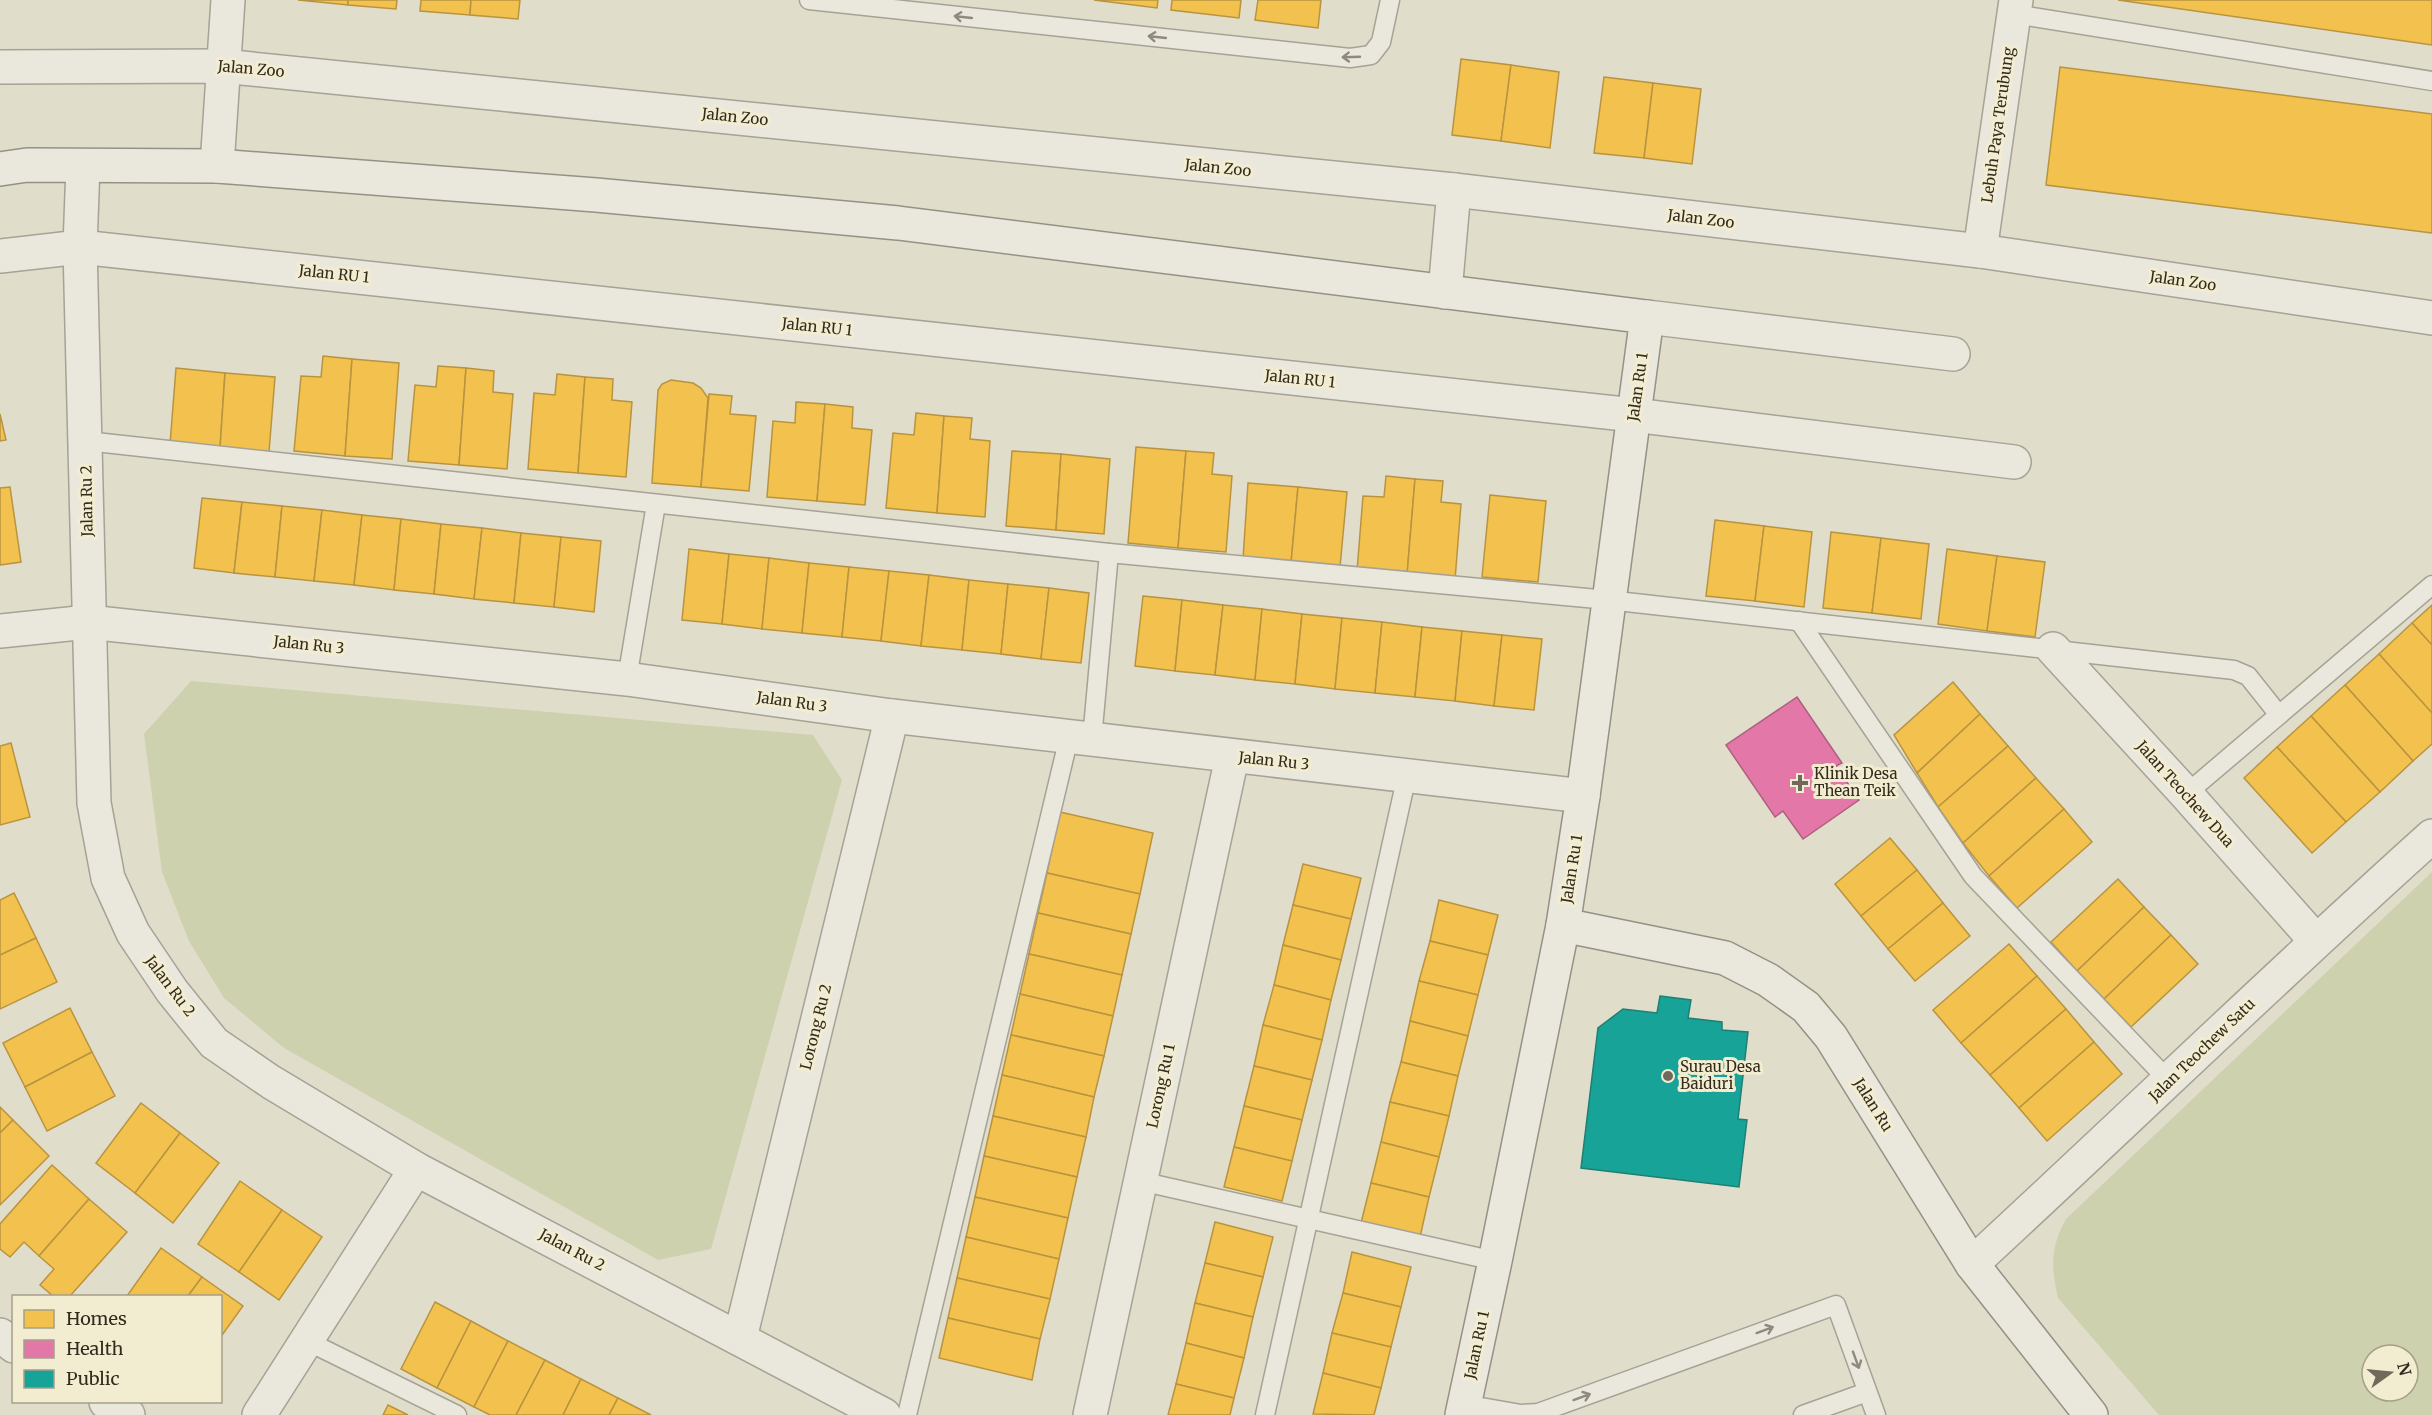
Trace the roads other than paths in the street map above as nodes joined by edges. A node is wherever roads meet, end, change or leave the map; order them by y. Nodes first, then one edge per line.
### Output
1 (228, 0) edge
2 (809, 0) edge
3 (1390, 0) edge
4 (2015, 7) edge
5 (222, 66) junction
6 (0, 67) edge
7 (2432, 81) edge
8 (217, 165) junction
9 (83, 166) junction
10 (0, 169) edge
11 (1454, 190) junction
12 (80, 247) junction
13 (1980, 251) junction
14 (0, 256) edge
15 (1445, 292) junction
16 (1647, 317) junction
17 (2432, 318) edge
18 (1953, 354) dead end
19 (1634, 415) junction
20 (86, 441) junction
21 (2014, 462) dead end
22 (656, 504) junction
23 (1109, 553) junction
24 (2432, 585) edge
25 (1608, 600) junction
26 (88, 621) junction
27 (1799, 621) junction
28 (0, 631) edge
29 (2053, 649) junction
30 (627, 679) junction
31 (2279, 715) junction
32 (892, 716) junction
33 (1081, 738) junction
34 (1232, 757) junction
35 (1407, 776) junction
36 (2186, 794) junction
37 (1583, 796) junction
38 (2432, 836) edge
39 (1563, 925) junction
40 (2316, 941) junction
41 (2169, 1081) junction
42 (416, 1170) junction
43 (1140, 1180) junction
44 (1308, 1218) junction
45 (1495, 1261) junction
46 (1972, 1264) junction
47 (0, 1335) edge
48 (740, 1338) junction
49 (307, 1341) junction
50 (12, 1344) edge
51 (1868, 1392) junction
52 (109, 1403) edge
53 (1463, 1410) edge
54 (128, 1415) edge
55 (259, 1415) edge
56 (457, 1415) edge
57 (884, 1415) edge
58 (907, 1415) edge
59 (1090, 1415) edge
60 (1265, 1415) edge
61 (1803, 1415) edge
62 (1876, 1415) edge
63 (2091, 1415) edge

1 - 5 street
3 -> 2 lane
4 - 7 lane
4 - 13 street, Lebuh Paya Terubung
5 - 6 street, Jalan Zoo
5 - 8 street
5 - 11 street, Jalan Zoo
8 - 9 street
8 - 15 street
9 - 10 street
9 - 12 street, Jalan Ru 2
11 - 13 street, Jalan Zoo
11 - 15 street
12 - 14 street, Jalan RU 1
12 - 19 street, Jalan RU 1
12 - 20 street, Jalan Ru 2
13 - 17 street, Jalan Zoo
15 - 16 street
16 - 18 street
16 - 19 street, Jalan Ru 1
19 - 21 street, Jalan RU 1
19 - 25 street, Jalan Ru 1
20 - 22 lane
20 - 26 street, Jalan Ru 2
22 - 23 lane
22 - 30 lane
23 - 25 lane
23 - 33 lane
24 - 31 lane
25 - 27 lane
25 - 37 street, Jalan Ru 1
26 - 28 street, Jalan Ru 3
26 - 30 street, Jalan Ru 3
26 - 42 street, Jalan Ru 2
27 - 29 lane
27 - 41 lane
29 - 31 lane
29 - 36 street, Jalan Teochew Dua
30 - 32 street, Jalan Ru 3
31 - 36 lane
32 - 33 street, Jalan Ru 3
32 - 48 street, Lorong Ru 2
33 - 34 street, Jalan Ru 3
33 - 58 lane
34 - 35 street, Jalan Ru 3
34 - 43 street, Lorong Ru 1
35 - 37 street, Jalan Ru 3
35 - 44 lane
36 - 40 street, Jalan Teochew Dua
37 - 39 street, Jalan Ru 1
38 - 40 street, Jalan Teochew Satu
39 - 45 street, Jalan Ru 1
39 - 46 street, Jalan Ru
40 - 41 street, Jalan Teochew Satu
41 - 46 street, Jalan Teochew Satu
42 - 48 street, Jalan Ru 2
42 - 49 street
43 - 44 lane
43 - 59 street, Lorong Ru 1
44 - 45 lane
44 - 60 lane
45 - 53 street, Jalan Ru 1
46 - 63 street, Jalan Ru
47 - 50 street
48 - 57 street, Jalan Ru 2
49 - 55 street
49 - 56 lane
53 -> 51 lane
51 - 61 lane
51 - 62 lane
52 - 54 street

